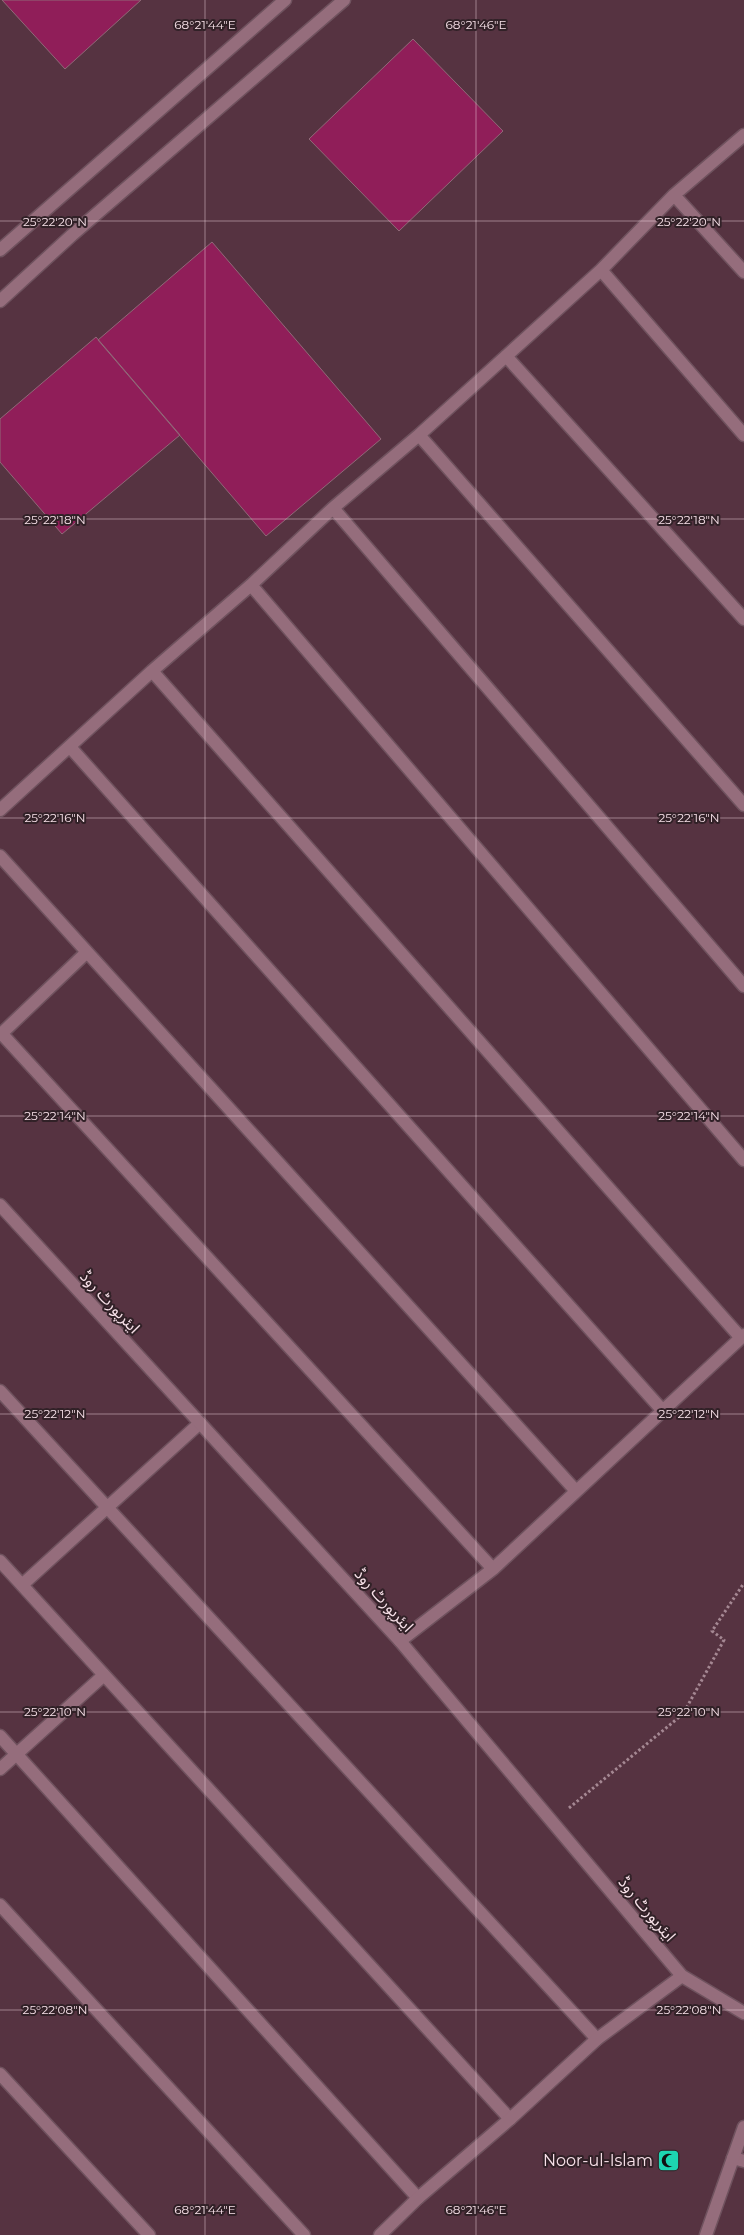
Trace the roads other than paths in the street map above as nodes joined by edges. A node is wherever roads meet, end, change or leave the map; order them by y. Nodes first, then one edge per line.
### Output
1 (285, 0) edge
2 (344, 0) edge
3 (744, 135) edge
4 (674, 195) junction
5 (0, 250) edge
6 (601, 270) junction
7 (744, 272) edge
8 (0, 301) edge
9 (506, 356) junction
10 (420, 435) junction
11 (744, 435) edge
12 (333, 508) junction
13 (251, 585) junction
14 (744, 619) edge
15 (152, 671) junction
16 (70, 747) junction
17 (744, 805) edge
18 (0, 810) edge
19 (0, 856) edge
20 (87, 952) junction
21 (744, 986) edge
22 (1, 1035) edge
23 (744, 1160) edge
24 (0, 1206) edge
25 (742, 1336) edge
26 (0, 1390) edge
27 (663, 1411) junction
28 (200, 1424) junction
29 (576, 1491) junction
30 (108, 1507) junction
31 (0, 1561) edge
32 (493, 1569) junction
33 (22, 1585) junction
34 (400, 1641) junction
35 (104, 1675) junction
36 (0, 1736) edge
37 (16, 1754) junction
38 (0, 1769) edge
39 (0, 1905) edge
40 (682, 1976) junction
41 (744, 2013) edge
42 (597, 2040) junction
43 (0, 2074) edge
44 (510, 2119) junction
45 (744, 2127) edge
46 (739, 2159) edge
47 (418, 2198) junction
48 (149, 2235) edge
49 (304, 2235) edge
50 (380, 2235) edge
51 (706, 2235) edge

1 - 5 street
2 - 8 street
3 - 4 street
4 - 6 street
4 - 7 street
6 - 9 street
6 - 11 street
9 - 10 street
9 - 14 street
10 - 12 street
10 - 17 street
12 - 13 street
12 - 21 street
13 - 15 street
13 - 23 street
15 - 16 street
15 - 25 street
16 - 18 street
16 - 27 street
19 - 20 street
20 - 22 street
20 - 29 street
22 - 32 street
24 - 28 street, ایئرپورٹ روڈ
25 - 27 street
26 - 30 street
27 - 29 street
28 - 30 street
28 - 34 street, ایئرپورٹ روڈ
29 - 32 street
30 - 33 street
30 - 42 street
31 - 33 street
32 - 34 street
33 - 35 street
34 - 40 street, ایئرپورٹ روڈ
35 - 37 street
35 - 44 street
36 - 37 street
37 - 38 street
37 - 47 street
39 - 49 street
40 - 41 street, ایئرپورٹ روڈ
40 - 42 street
42 - 44 street
43 - 48 street
44 - 47 street
45 - 46 street
46 - 51 street
47 - 50 street

